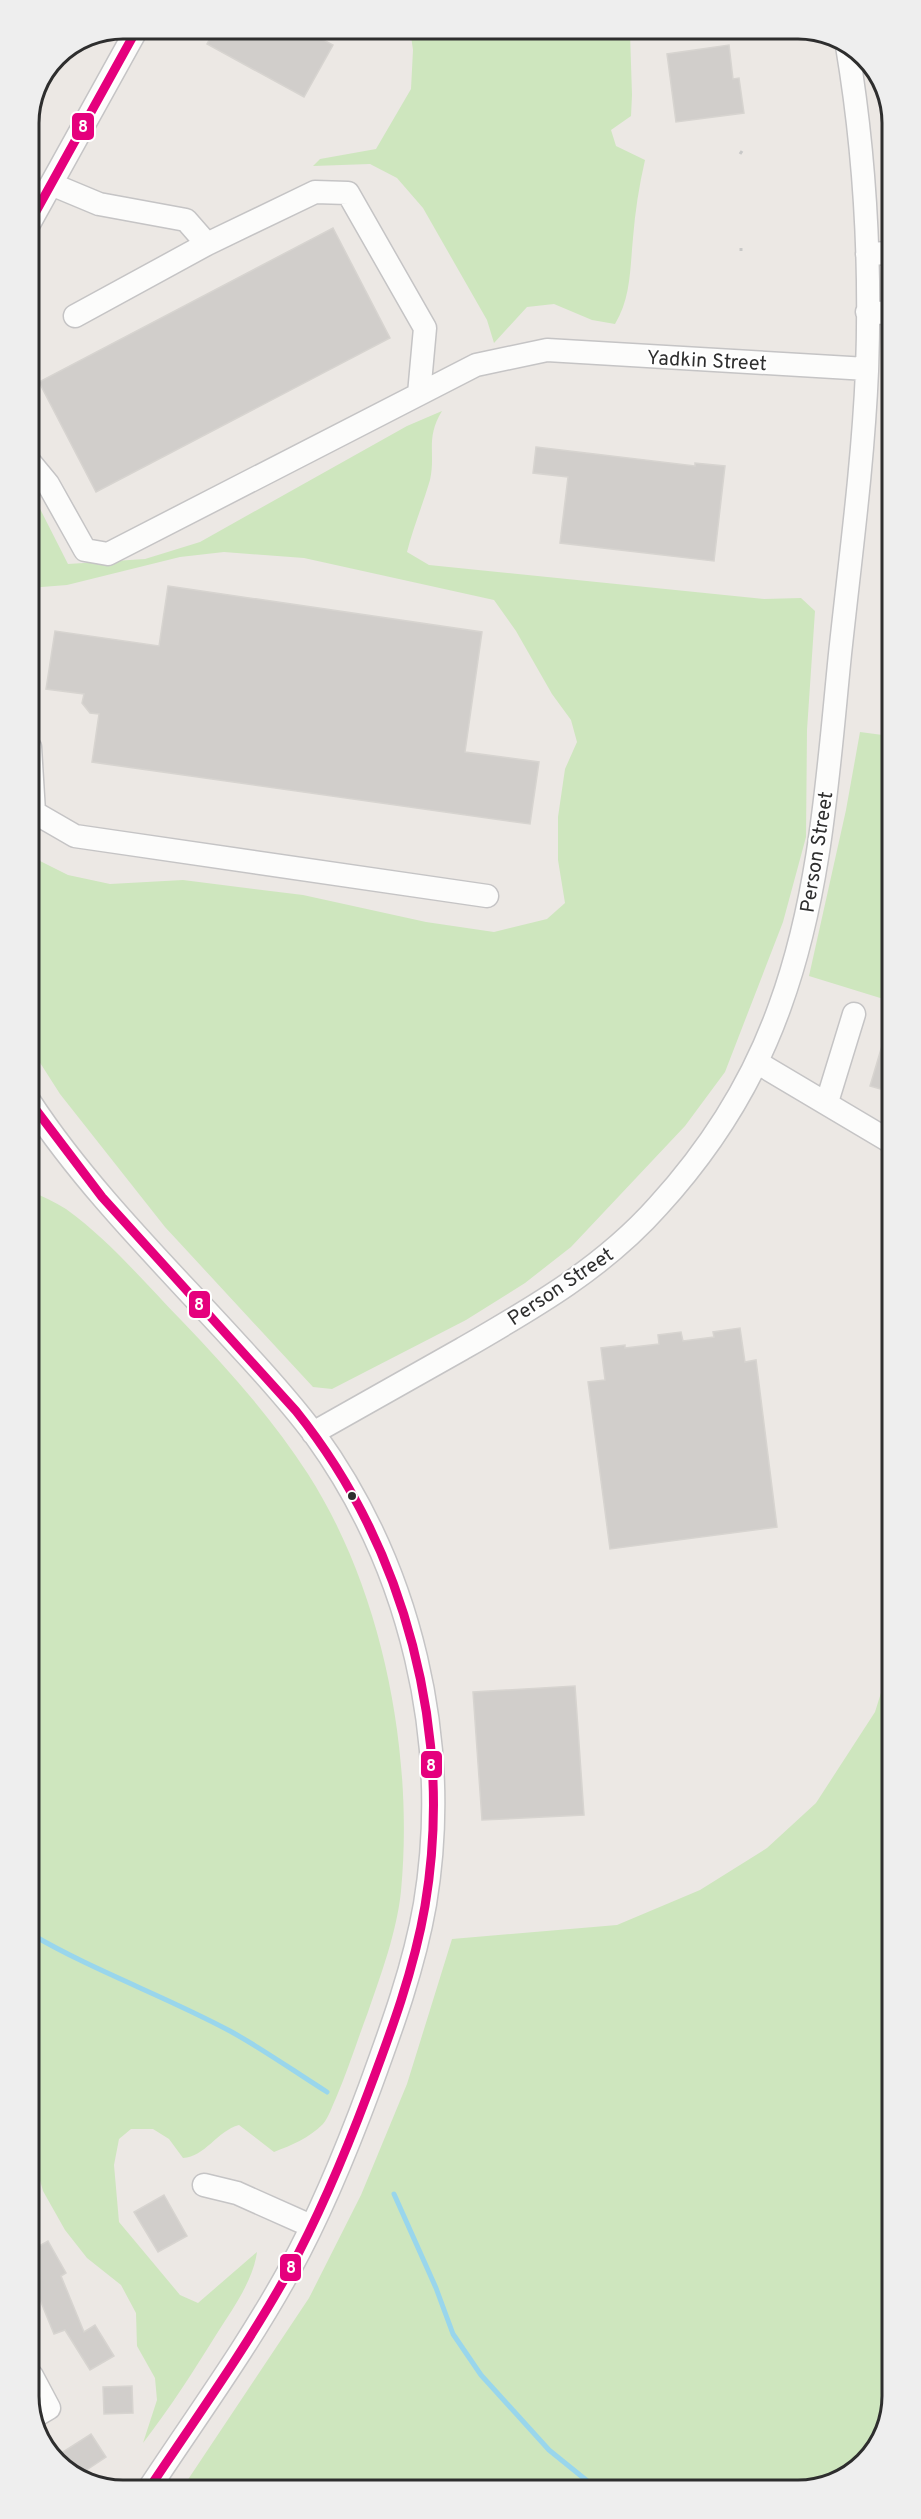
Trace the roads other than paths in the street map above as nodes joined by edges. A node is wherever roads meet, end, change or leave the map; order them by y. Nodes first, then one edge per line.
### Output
1 (131, 39) edge
2 (848, 56) edge
3 (51, 183) junction
4 (39, 205) edge
5 (207, 244) junction
6 (878, 254) edge
7 (867, 312) junction
8 (882, 313) edge
9 (75, 316) dead end
10 (867, 369) junction
11 (419, 394) junction
12 (39, 473) edge
13 (39, 815) edge
14 (487, 896) dead end
15 (854, 1014) dead end
16 (758, 1063) junction
17 (827, 1102) junction
18 (39, 1116) edge
19 (882, 1136) edge
20 (314, 1433) junction
21 (204, 2185) dead end
22 (311, 2226) junction
23 (39, 2389) edge
24 (41, 2413) edge
25 (154, 2480) edge

1 - 3 street
2 - 6 street, Person Street
3 - 4 street
3 - 5 street
5 - 9 street
5 - 11 street
6 - 7 street, Person Street
7 - 8 street
7 - 10 street, Person Street
10 - 11 street, Yadkin Street
10 - 16 street, Person Street
11 - 12 street, Yadkin Street
13 - 14 street
15 - 17 street
16 - 17 street
16 - 20 street, Person Street
17 - 19 street
18 - 20 street
20 - 22 street
21 - 22 street
22 - 25 street
23 - 24 street

